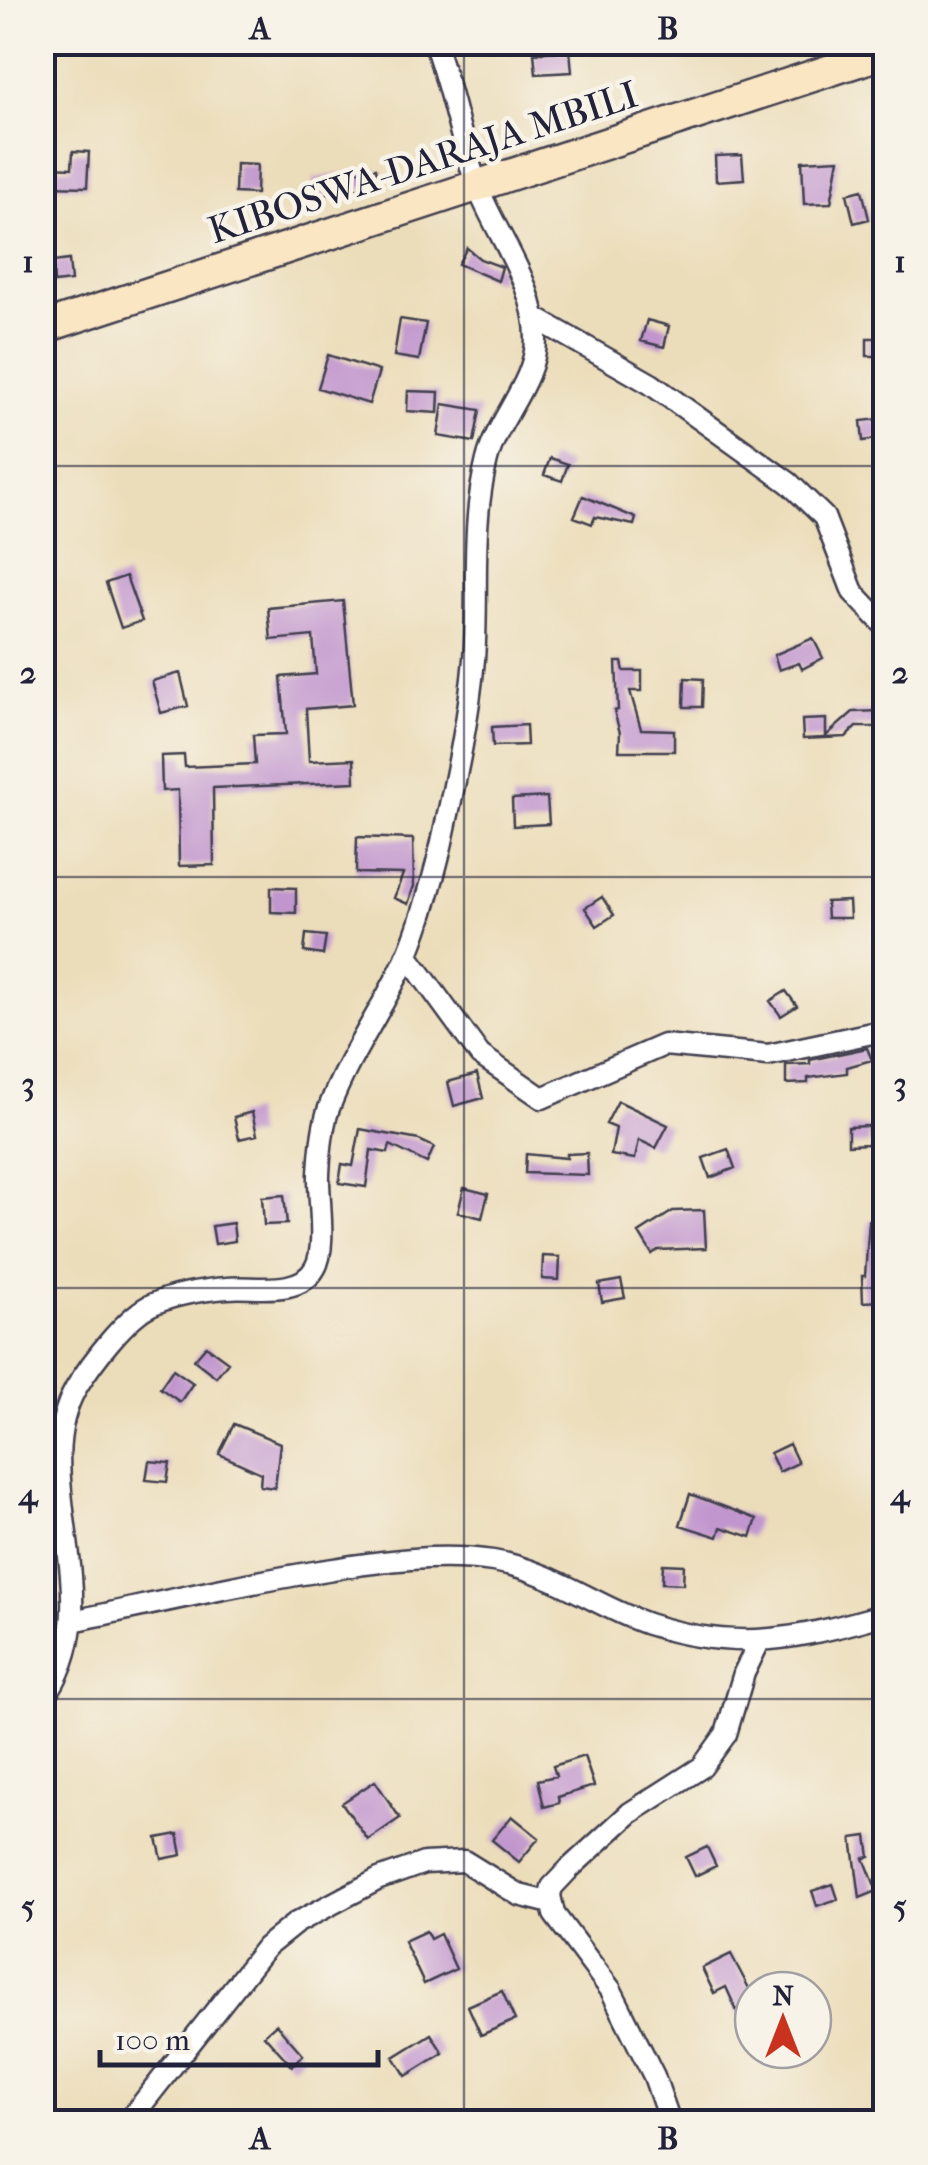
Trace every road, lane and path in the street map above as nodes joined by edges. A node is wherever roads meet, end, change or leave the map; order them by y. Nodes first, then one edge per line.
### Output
1 (434, 42) edge
2 (886, 52) edge
3 (478, 187) junction
4 (534, 317) junction
5 (42, 328) edge
6 (886, 627) edge
7 (407, 956) junction
8 (872, 1033) dead end
9 (886, 1614) edge
10 (74, 1621) junction
11 (759, 1642) junction
12 (42, 1700) edge
13 (551, 1903) junction
14 (128, 2122) edge
15 (670, 2122) edge

1 - 3 street
2 - 3 main road, KIBOSWA-DARAJA MBILI
3 - 4 street
3 - 5 main road, KIBOSWA-DARAJA MBILI
4 - 6 street
4 - 7 street
7 - 8 street
7 - 10 street
9 - 11 street
10 - 11 street
10 - 12 street
11 - 13 street
13 - 14 street
13 - 15 street

